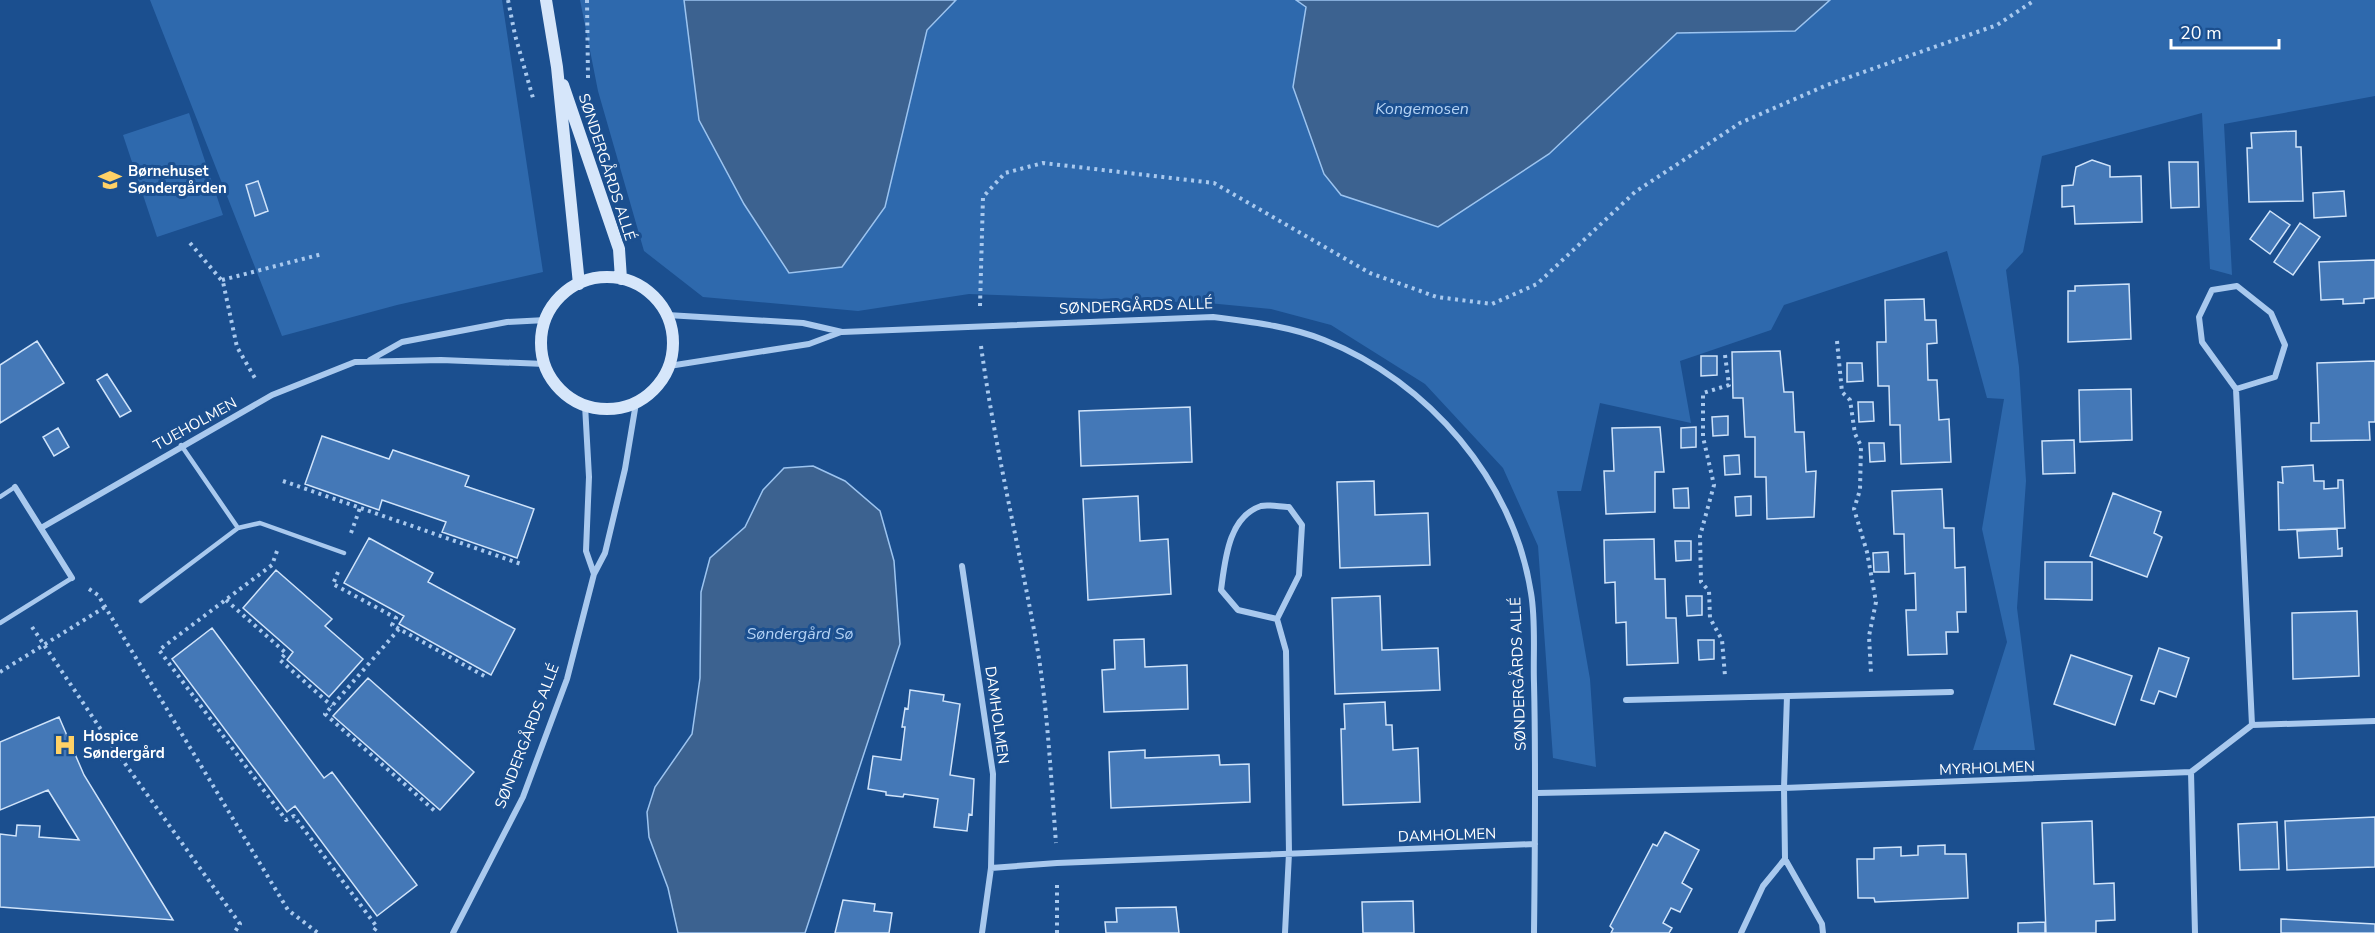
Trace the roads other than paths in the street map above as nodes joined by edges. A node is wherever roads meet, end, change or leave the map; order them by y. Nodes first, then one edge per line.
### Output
1 (546, 0) edge
2 (557, 67) junction
3 (621, 279) junction
4 (579, 284) junction
5 (667, 315) junction
6 (546, 320) junction
7 (842, 332) junction
8 (369, 360) junction
9 (545, 364) junction
10 (669, 366) junction
11 (2236, 389) junction
12 (636, 403) junction
13 (585, 405) junction
14 (181, 445) junction
15 (15, 487) joint
16 (0, 497) edge
17 (41, 528) junction
18 (238, 528) junction
19 (344, 553) road end
20 (962, 566) dead end
21 (594, 574) junction
22 (72, 578) joint
23 (141, 601) dead end
24 (1277, 619) junction
25 (0, 622) edge
26 (1952, 692) dead end
27 (1787, 696) junction
28 (1626, 700) dead end
29 (2375, 721) edge
30 (2252, 726) junction
31 (2191, 772) junction
32 (1784, 788) junction
33 (1537, 793) junction
34 (1535, 843) junction
35 (1289, 853) junction
36 (1785, 860) junction
37 (991, 868) junction
38 (453, 933) edge
39 (982, 933) edge
40 (1285, 933) edge
41 (1534, 933) edge
42 (1741, 933) edge
43 (1823, 933) edge
44 (2195, 933) edge

1 - 2 street, SØNDERGÅRDS ALLÉ
2 - 3 street, SØNDERGÅRDS ALLÉ
2 - 4 street, SØNDERGÅRDS ALLÉ
3 - 4 street
3 - 5 street
4 - 6 street
5 - 7 street, SØNDERGÅRDS ALLÉ
5 - 10 street
6 - 8 street, TUEHOLMEN
6 - 9 street
7 - 10 street, SØNDERGÅRDS ALLÉ
7 - 33 street, SØNDERGÅRDS ALLÉ
8 - 9 street, TUEHOLMEN
8 - 14 street, TUEHOLMEN
9 - 13 street
10 - 12 street
11 - 11 street
11 - 30 street
12 - 13 street
12 - 21 street, SØNDERGÅRDS ALLÉ
13 - 21 street, SØNDERGÅRDS ALLÉ
14 - 17 street, TUEHOLMEN
14 - 18 lane
15 - 16 lane
15 - 17 street
17 - 22 street
18 - 19 lane
18 - 23 lane
20 - 37 street, DAMHOLMEN
21 - 38 street, SØNDERGÅRDS ALLÉ
22 - 25 lane
24 - 24 street
24 - 35 street
26 - 27 street
27 - 28 street
27 - 32 street
29 - 30 street
30 - 31 street
31 - 32 street, MYRHOLMEN
31 - 44 street
32 - 33 street, MYRHOLMEN
32 - 36 street
33 - 34 street, SØNDERGÅRDS ALLÉ
34 - 35 street, DAMHOLMEN
34 - 41 street, SØNDERGÅRDS ALLÉ
35 - 37 street, DAMHOLMEN
35 - 40 street
36 - 42 street
36 - 43 street
37 - 39 street, DAMHOLMEN

